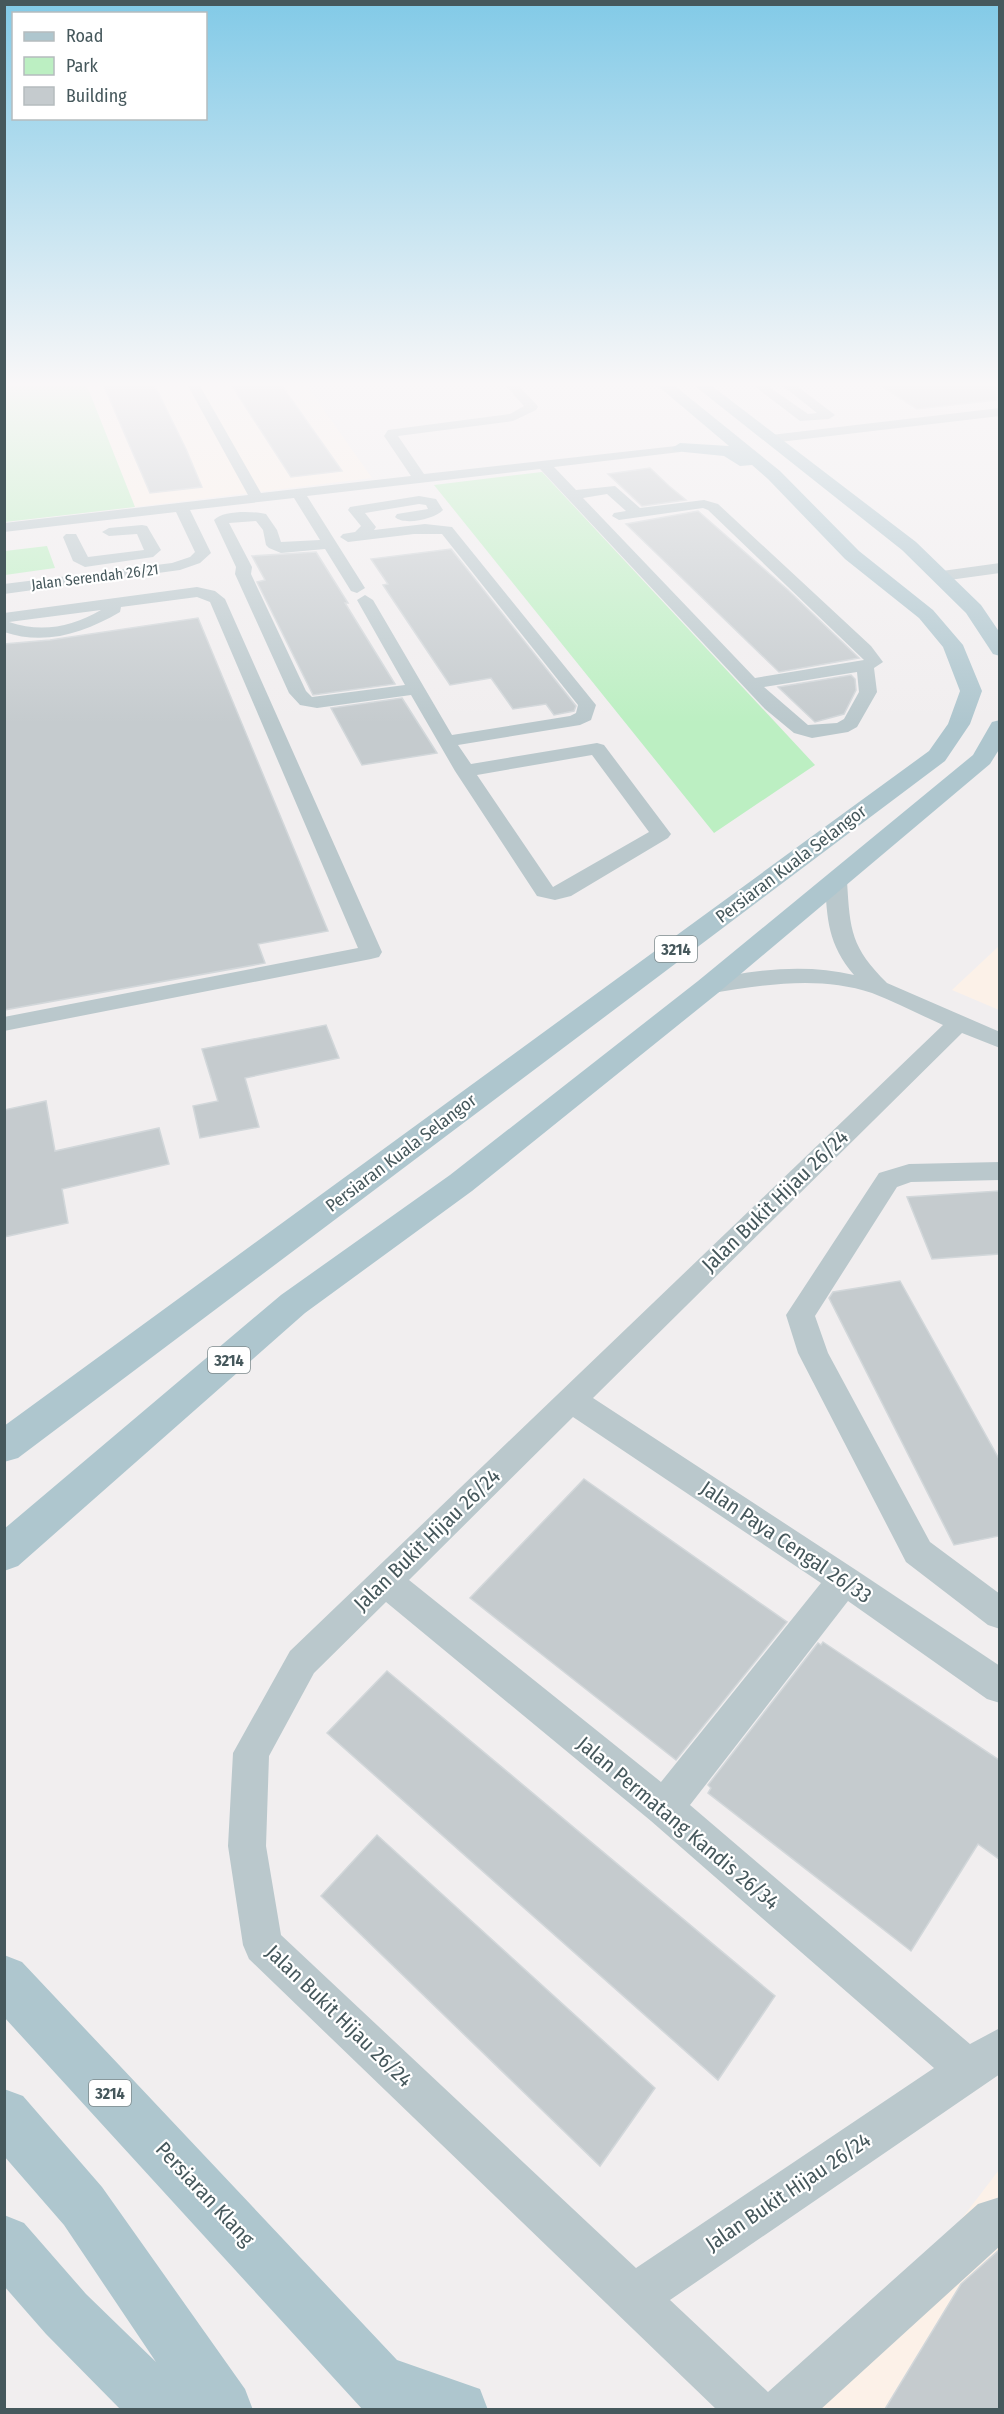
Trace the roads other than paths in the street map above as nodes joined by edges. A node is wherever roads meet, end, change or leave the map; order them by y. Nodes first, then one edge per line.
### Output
1 (251, 499) edge
2 (301, 499) edge
3 (577, 499) edge
4 (621, 499) edge
5 (782, 499) edge
6 (798, 499) edge
7 (848, 499) edge
8 (181, 507) junction
9 (637, 513) junction
10 (597, 520) junction
11 (4, 528) edge
12 (98, 533) junction
13 (328, 542) junction
14 (852, 555) junction
15 (118, 558) junction
16 (999, 568) edge
17 (942, 576) junction
18 (4, 589) edge
19 (128, 601) junction
20 (4, 618) edge
21 (4, 626) edge
22 (999, 650) edge
23 (865, 666) junction
24 (751, 684) junction
25 (414, 689) junction
26 (999, 727) edge
27 (446, 741) junction
28 (465, 771) junction
29 (836, 881) junction
30 (708, 987) junction
31 (879, 987) junction
32 (958, 1023) junction
33 (4, 1024) edge
34 (999, 1041) edge
35 (999, 1171) edge
36 (571, 1400) junction
37 (4, 1447) edge
38 (6, 1554) edge
39 (844, 1580) junction
40 (385, 1581) junction
41 (999, 1614) edge
42 (999, 1687) edge
43 (664, 1808) junction
44 (4, 1980) edge
45 (984, 2059) edge
46 (4, 2115) edge
47 (999, 2220) edge
48 (4, 2243) edge
49 (633, 2297) junction
50 (393, 2397) edge
51 (163, 2409) edge
52 (224, 2409) edge
53 (459, 2409) edge
54 (752, 2409) edge
55 (784, 2409) edge

1 - 8 street
2 - 13 street
3 - 10 street
4 - 9 street
5 - 14 main road
6 - 14 main road, Persiaran Kuala Selangor / 3214
7 - 17 main road
8 - 11 street
8 - 18 street, Jalan Serendah 26/21
9 - 10 street
9 - 23 street
10 - 24 street
12 - 15 street
12 - 15 street
12 - 15 street
13 - 25 street
13 - 25 street
13 - 27 street
14 - 37 main road, Persiaran Kuala Selangor / 3214
16 - 17 street
17 - 22 main road
19 - 20 street
19 - 21 street
19 - 33 street
23 - 24 street
23 - 24 street
25 - 27 street
26 - 29 main road, Persiaran Kuala Selangor / 3214
27 - 28 street
28 - 28 street
29 - 30 main road, Persiaran Kuala Selangor / 3214
29 - 31 street
30 - 31 street
30 - 38 main road, Persiaran Kuala Selangor / 3214
31 - 32 street
32 - 34 street
32 - 36 street, Jalan Bukit Hijau 26/24
35 - 41 street
36 - 39 street, Jalan Paya Cengal 26/33
36 - 40 street, Jalan Bukit Hijau 26/24
39 - 42 street, Jalan Paya Cengal 26/33
39 - 43 street
40 - 43 street, Jalan Permatang Kandis 26/34
40 - 49 street, Jalan Bukit Hijau 26/24
43 - 45 street, Jalan Permatang Kandis 26/34
44 - 50 main road, Persiaran Klang / 3214
45 - 49 street, Jalan Bukit Hijau 26/24
46 - 52 main road
47 - 55 street
48 - 51 main road
49 - 54 street
50 - 53 main road

